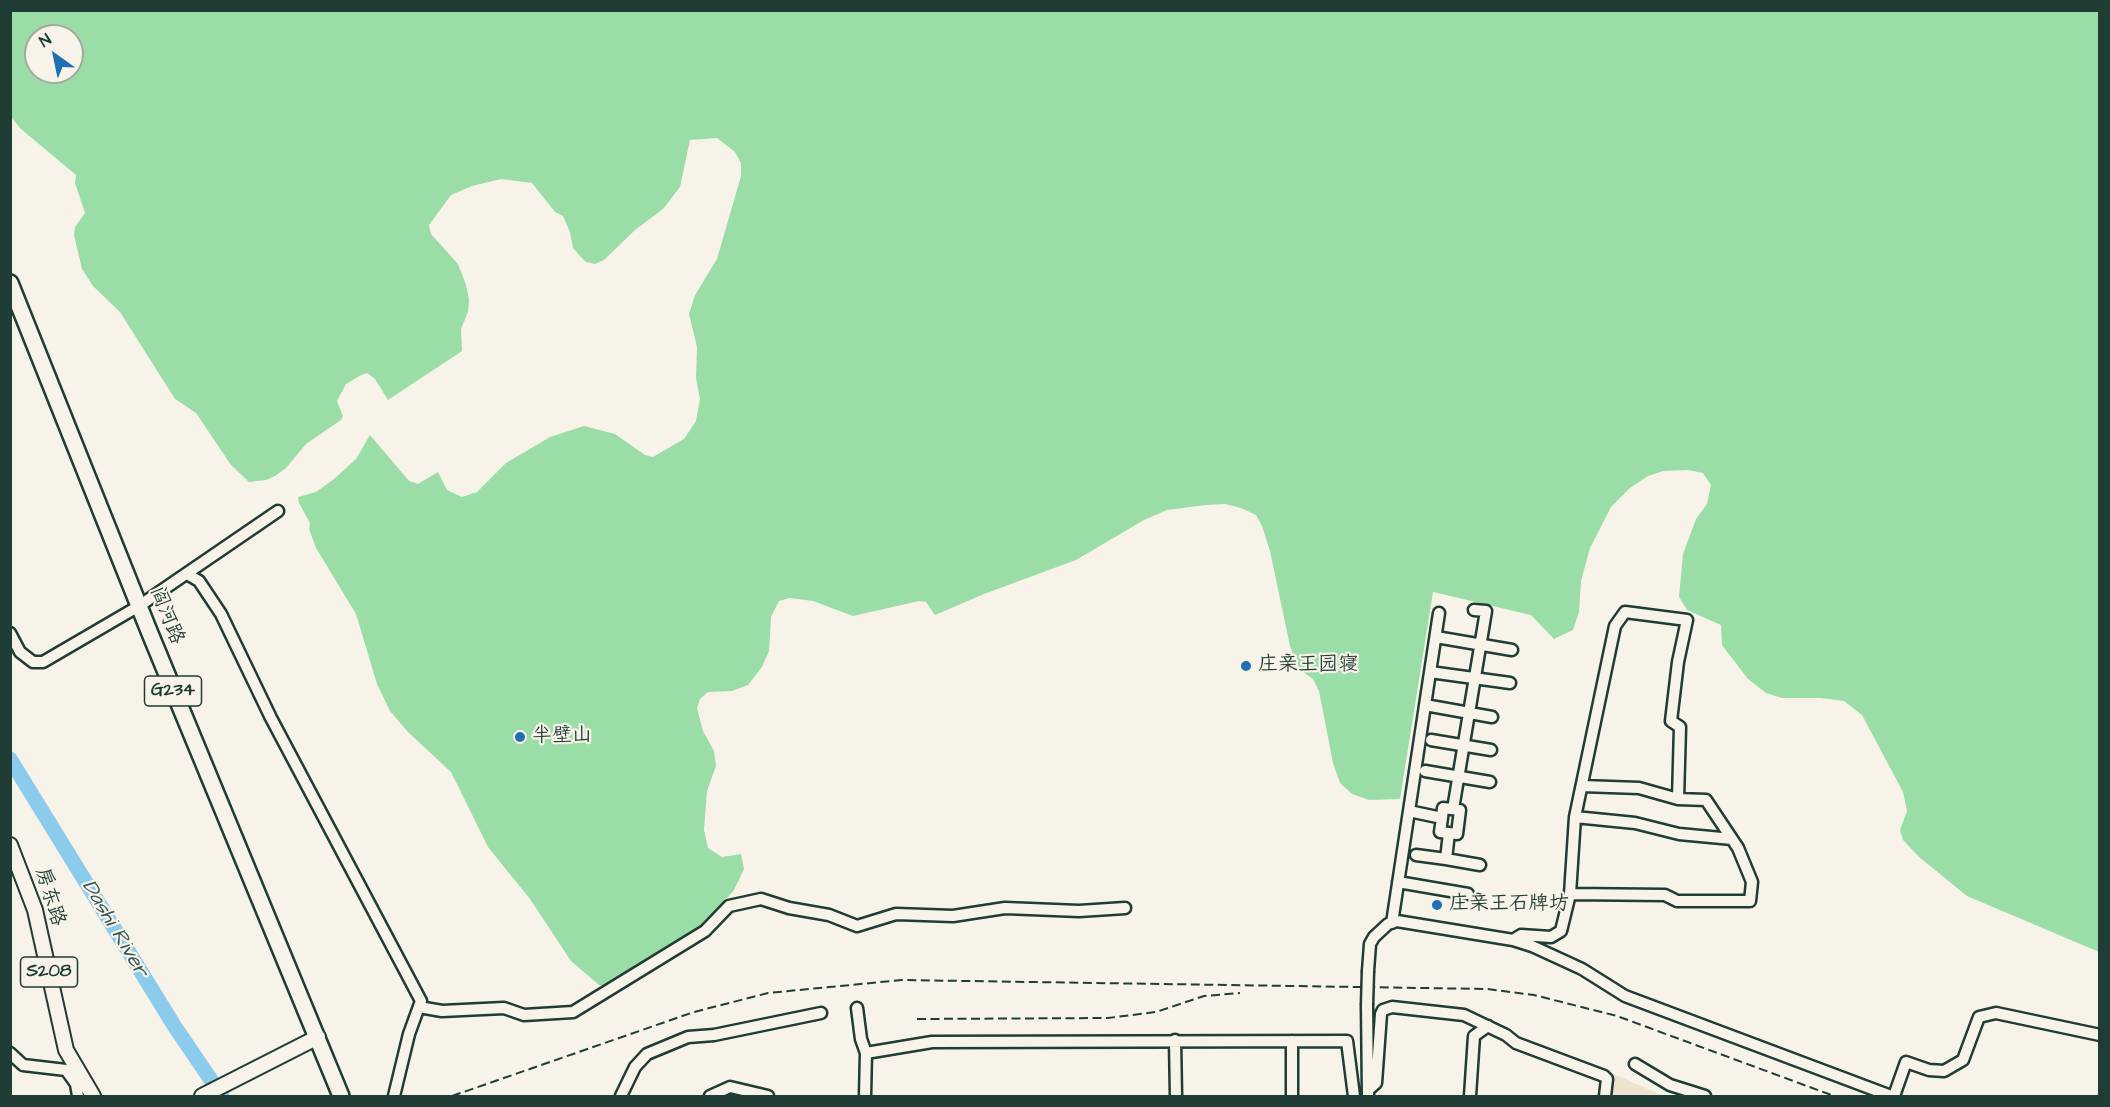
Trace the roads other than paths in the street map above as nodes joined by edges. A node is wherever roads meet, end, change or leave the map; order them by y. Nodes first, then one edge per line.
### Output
1 (10, 284) edge
2 (278, 511) dead end
3 (186, 574) junction
4 (139, 606) junction
5 (1474, 610) dead end
6 (1439, 613) dead end
7 (10, 633) edge
8 (1436, 638) junction
9 (1480, 645) junction
10 (1512, 650) dead end
11 (1430, 672) junction
12 (1475, 678) junction
13 (1510, 683) dead end
14 (1425, 705) junction
15 (1469, 713) junction
16 (1492, 717) dead end
17 (1431, 740) dead end
18 (1464, 745) junction
19 (1491, 750) dead end
20 (1425, 771) dead end
21 (1458, 777) junction
22 (1490, 782) dead end
23 (1582, 786) junction
24 (1678, 799) junction
25 (1453, 809) junction
26 (1409, 811) junction
27 (1575, 817) junction
28 (1442, 818) junction
29 (1449, 833) junction
30 (1732, 839) junction
31 (10, 845) edge
32 (1416, 855) dead end
33 (1446, 859) junction
34 (1480, 865) dead end
35 (1398, 882) junction
36 (1468, 894) dead end
37 (1570, 894) junction
38 (1125, 908) dead end
39 (1392, 923) junction
40 (1513, 940) junction
41 (419, 1007) junction
42 (857, 1008) dead end
43 (821, 1013) dead end
44 (1488, 1026) junction
45 (2100, 1035) edge
46 (318, 1037) junction
47 (1175, 1040) junction
48 (1292, 1041) junction
49 (10, 1053) edge
50 (866, 1053) junction
51 (1635, 1064) dead end
52 (1368, 1093) edge
53 (78, 1096) edge
54 (93, 1096) edge
55 (202, 1096) edge
56 (342, 1096) edge
57 (394, 1096) edge
58 (621, 1096) edge
59 (710, 1096) edge
60 (768, 1096) edge
61 (865, 1096) edge
62 (1176, 1096) edge
63 (1292, 1096) edge
64 (1354, 1096) edge
65 (1470, 1096) edge
66 (1605, 1096) edge
67 (1705, 1096) edge
68 (1893, 1096) edge

1 - 4 highway, 阎河路 / G234
2 - 3 street
3 - 4 street
3 - 41 street
4 - 7 street
4 - 46 highway, 阎河路 / G234
5 - 9 street
6 - 8 street
8 - 9 street
8 - 11 street
9 - 10 street
9 - 12 street
11 - 12 street
11 - 14 street
12 - 13 street
12 - 15 street
14 - 15 street
14 - 26 street
15 - 16 street
15 - 18 street
17 - 18 street
18 - 19 street
18 - 21 street
20 - 21 street
21 - 22 street
21 - 25 street
23 - 24 street
23 - 24 street
23 - 27 street
24 - 30 street
25 - 28 street
25 - 29 street
26 - 28 street
26 - 35 street
27 - 30 street
27 - 37 street
28 - 29 street
29 - 33 street
30 - 37 street
31 - 54 main road, 房东路 / S208
32 - 33 street
33 - 34 street
35 - 36 street
35 - 39 street
37 - 40 street
38 - 41 street
39 - 40 street
39 - 52 street, bridge
40 - 68 street
41 - 57 street
42 - 50 street
43 - 58 street
44 - 52 street
44 - 65 street
44 - 66 street
45 - 68 street
46 - 55 main road
46 - 56 highway, 阎河路 / G234
47 - 48 street
47 - 50 street
47 - 62 street
48 - 63 street
48 - 64 street
49 - 53 street
50 - 61 street
51 - 67 street
59 - 60 street

